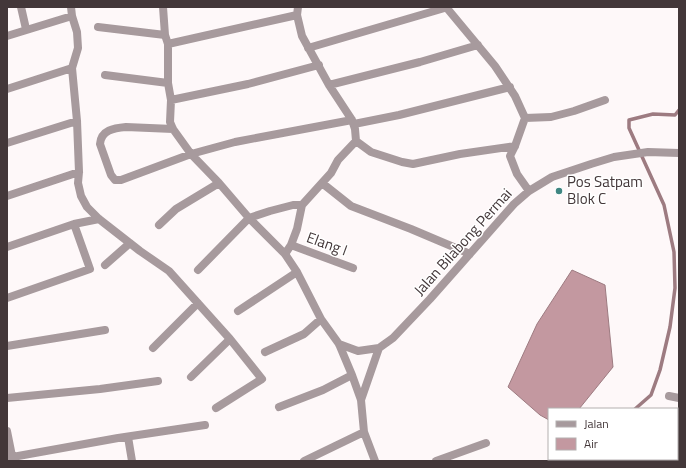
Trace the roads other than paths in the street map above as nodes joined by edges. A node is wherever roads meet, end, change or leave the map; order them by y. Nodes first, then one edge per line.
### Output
1 (21, 7) edge
2 (71, 7) edge
3 (163, 7) edge
4 (447, 7) edge
5 (298, 11) edge
6 (72, 16) junction
7 (98, 27) dead end
8 (26, 29) junction
9 (7, 36) edge
10 (165, 36) junction
11 (168, 44) junction
12 (478, 45) junction
13 (308, 48) junction
14 (319, 65) junction
15 (72, 68) junction
16 (105, 75) dead end
17 (168, 83) junction
18 (329, 85) junction
19 (510, 87) junction
20 (7, 89) edge
21 (172, 100) junction
22 (605, 100) dead end
23 (525, 118) junction
24 (77, 121) junction
25 (353, 122) junction
26 (173, 129) junction
27 (356, 141) junction
28 (7, 143) edge
29 (515, 146) junction
30 (679, 153) edge
31 (191, 154) junction
32 (79, 172) junction
33 (219, 183) junction
34 (322, 183) junction
35 (529, 191) junction
36 (7, 196) edge
37 (302, 205) junction
38 (99, 218) junction
39 (249, 218) junction
40 (74, 224) junction
41 (159, 226) dead end
42 (130, 243) junction
43 (291, 245) junction
44 (7, 247) edge
45 (285, 254) junction
46 (470, 254) junction
47 (105, 265) dead end
48 (353, 268) dead end
49 (198, 270) dead end
50 (297, 272) junction
51 (7, 298) edge
52 (198, 303) junction
53 (238, 310) dead end
54 (321, 319) junction
55 (105, 330) dead end
56 (230, 339) junction
57 (339, 344) junction
58 (7, 346) edge
59 (154, 348) dead end
60 (379, 348) junction
61 (265, 352) dead end
62 (352, 375) junction
63 (191, 377) dead end
64 (158, 380) dead end
65 (669, 396) dead end
66 (7, 398) edge
67 (679, 398) edge
68 (360, 400) junction
69 (279, 407) dead end
70 (216, 408) dead end
71 (204, 424) dead end
72 (7, 431) edge
73 (364, 432) junction
74 (128, 437) junction
75 (486, 443) dead end
76 (11, 459) edge
77 (132, 461) edge
78 (304, 461) edge
79 (375, 461) edge
80 (436, 461) edge

1 - 8 street
2 - 6 street
3 - 10 street
4 - 12 street
4 - 13 street
5 - 11 street
5 - 13 street
6 - 8 street
6 - 15 street
7 - 10 street
8 - 9 street
10 - 11 street
11 - 17 street
12 - 18 street
12 - 19 street
13 - 14 street
14 - 18 street
14 - 21 street
15 - 20 street
15 - 24 street
16 - 17 street
17 - 21 street
18 - 25 street
19 - 23 street
19 - 25 street
21 - 26 street
22 - 23 street
23 - 29 street
24 - 28 street
24 - 32 street
25 - 27 street
25 - 31 street
26 - 31 street
26 - 31 street
27 - 29 street
27 - 34 street
29 - 35 street
30 - 35 street, Jalan Bilabong Permai
31 - 33 street
32 - 36 street
32 - 38 street
33 - 39 street
33 - 41 street
34 - 37 street
34 - 46 street
35 - 46 street, Jalan Bilabong Permai
37 - 39 street
37 - 43 street
38 - 40 street
38 - 42 street
39 - 45 street
39 - 49 street
40 - 44 street
40 - 51 street
42 - 47 street
42 - 52 street
43 - 45 street
43 - 48 street, Elang I
45 - 50 street
46 - 60 street, Jalan Bilabong Permai
50 - 53 street
50 - 54 street
52 - 56 street
52 - 59 street
54 - 57 street
54 - 61 street
55 - 58 street
56 - 63 street
56 - 70 street
57 - 60 street
57 - 62 street
60 - 68 street
62 - 68 street
62 - 69 street
64 - 66 street
65 - 67 street
68 - 73 street
71 - 74 street
72 - 76 street
73 - 78 street
73 - 79 street
74 - 76 street
74 - 77 street
75 - 80 street

